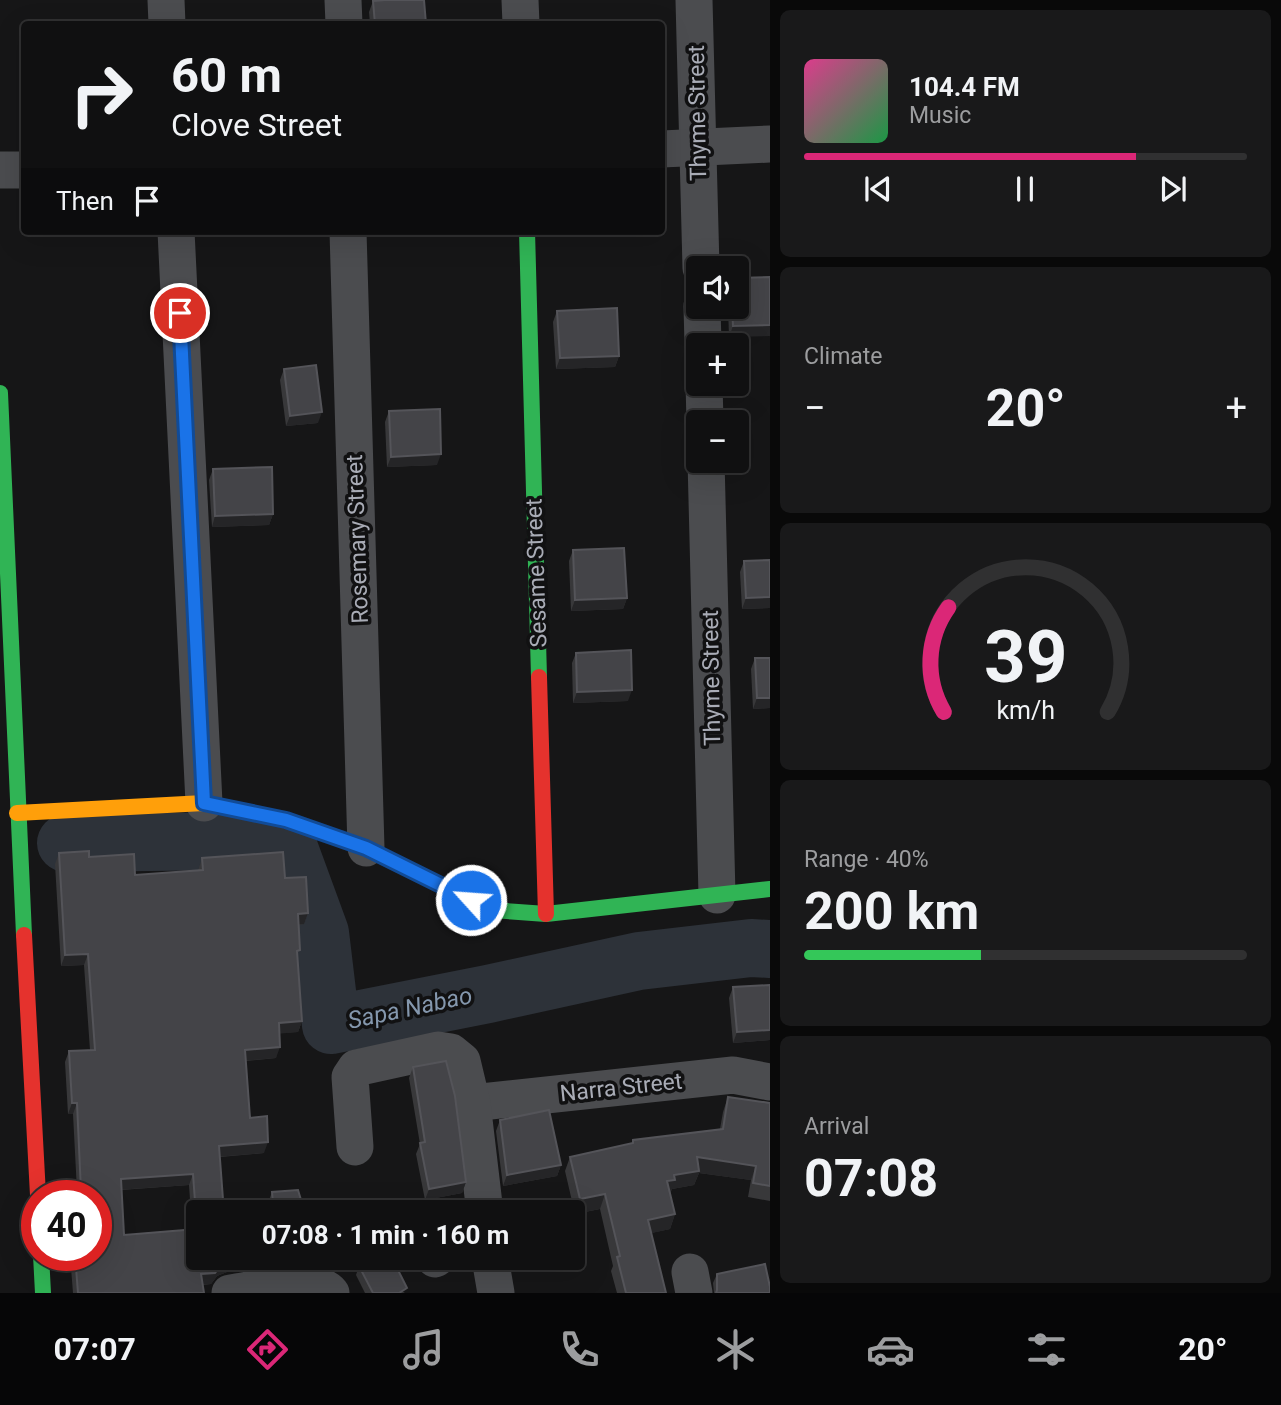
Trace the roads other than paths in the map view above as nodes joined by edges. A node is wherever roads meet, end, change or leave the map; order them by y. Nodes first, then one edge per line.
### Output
1 (166, 0) edge
2 (343, 0) edge
3 (520, 0) edge
4 (694, 0) edge
5 (167, 21) edge
6 (344, 21) edge
7 (521, 21) edge
8 (770, 144) edge
9 (698, 147) junction
10 (665, 149) edge
11 (0, 170) edge
12 (21, 170) edge
13 (176, 235) edge
14 (348, 235) edge
15 (527, 235) edge
16 (701, 256) edge
17 (0, 393) edge
18 (706, 473) edge
19 (204, 803) junction
20 (17, 813) junction
21 (366, 848) junction
22 (770, 889) edge
23 (717, 895) junction
24 (546, 914) junction
25 (770, 1082) edge
26 (472, 1103) junction
27 (355, 1147) dead end
28 (37, 1180) edge
29 (483, 1200) edge
30 (492, 1270) edge
31 (42, 1271) edge
32 (43, 1293) edge
33 (230, 1293) edge
34 (331, 1293) edge
35 (496, 1293) edge

1 - 5 street
2 - 6 street
3 - 7 street
4 - 9 street, Thyme Street
8 - 9 street
9 - 10 street
9 - 16 street, Thyme Street
11 - 12 street
13 - 19 street
14 - 21 street, Rosemary Street
15 - 24 street, Sesame Street
17 - 20 street
18 - 23 street, Thyme Street
19 - 20 street
19 - 21 street
20 - 28 street
21 - 24 street
22 - 23 street
23 - 24 street
25 - 26 street, Narra Street
26 - 27 street
26 - 29 street
30 - 35 street
31 - 32 street
33 - 34 street

